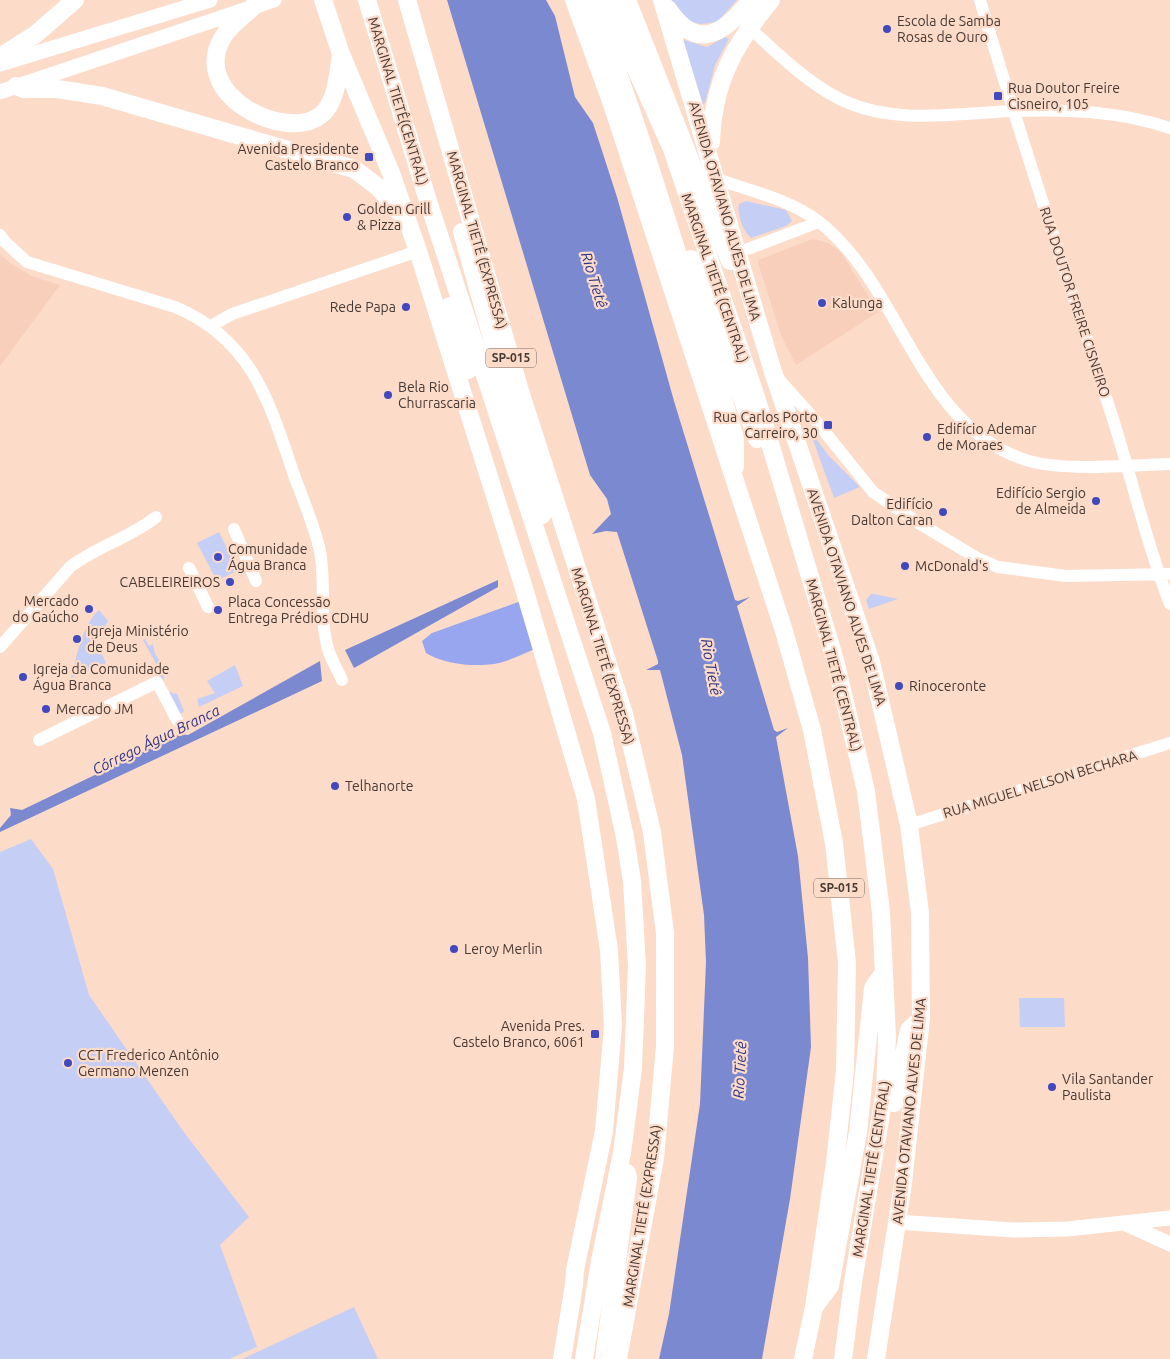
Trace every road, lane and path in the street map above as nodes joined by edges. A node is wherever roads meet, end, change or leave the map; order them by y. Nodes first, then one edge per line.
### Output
1 (75, 0) edge
2 (210, 0) edge
3 (274, 0) edge
4 (323, 0) edge
5 (367, 0) edge
6 (407, 0) edge
7 (574, 0) edge
8 (591, 0) edge
9 (609, 0) edge
10 (627, 0) edge
11 (662, 0) edge
12 (751, 0) edge
13 (772, 0) edge
14 (980, 0) edge
15 (252, 8) junction
16 (749, 27) junction
17 (341, 54) junction
18 (0, 57) edge
19 (0, 64) edge
20 (8, 89) edge
21 (1013, 111) junction
22 (1170, 128) edge
23 (447, 138) junction
24 (710, 158) junction
25 (717, 179) junction
26 (659, 191) junction
27 (428, 201) junction
28 (819, 222) junction
29 (410, 227) junction
30 (0, 234) edge
31 (418, 251) junction
32 (737, 253) junction
33 (744, 276) junction
34 (211, 326) junction
35 (773, 372) junction
36 (1170, 464) edge
37 (1128, 465) junction
38 (488, 470) junction
39 (736, 480) junction
40 (788, 504) junction
41 (156, 517) dead end
42 (234, 529) dead end
43 (189, 568) dead end
44 (1164, 574) edge
45 (256, 582) dead end
46 (558, 598) junction
47 (1170, 604) edge
48 (208, 607) dead end
49 (0, 647) edge
50 (342, 680) dead end
51 (176, 720) dead end
52 (39, 740) dead end
53 (1170, 743) edge
54 (909, 825) junction
55 (884, 972) junction
56 (921, 1018) junction
57 (622, 1153) junction
58 (1170, 1218) edge
59 (897, 1222) junction
60 (1125, 1224) junction
61 (1170, 1244) edge
62 (574, 1270) junction
63 (853, 1282) junction
64 (814, 1307) junction
65 (554, 1359) edge
66 (562, 1359) edge
67 (584, 1359) edge
68 (604, 1359) edge
69 (618, 1359) edge
70 (803, 1359) edge
71 (843, 1359) edge
72 (876, 1359) edge

1 - 18 highway
2 - 19 main road
3 - 15 main road
4 - 17 highway
5 - 27 highway, MARGINAL TIETÊ(CENTRAL)
6 - 23 highway, MARGINAL TIETÊ (EXPRESSA) / SP-015
7 - 39 highway, SP-015
8 - 26 highway, MARGINAL TIETÊ (CENTRAL) / SP-015
9 - 40 highway, MARGINAL TIETÊ (CENTRAL)
10 - 33 highway
11 - 12 highway
11 - 24 highway, AVENIDA OTAVIANO ALVES DE LIMA
13 - 16 highway
14 - 21 street, RUA DOUTOR FREIRE CISNEIRO
15 - 17 highway
15 - 20 main road
16 - 21 street
16 - 24 highway
17 - 29 highway
20 - 29 highway
21 - 22 street
21 - 37 street, RUA DOUTOR FREIRE CISNEIRO
23 - 46 highway
23 - 69 highway, MARGINAL TIETÊ (EXPRESSA) / SP-015
24 - 25 highway, AVENIDA OTAVIANO ALVES DE LIMA
25 - 28 street
25 - 32 highway, AVENIDA OTAVIANO ALVES DE LIMA
26 - 39 highway, MARGINAL TIETÊ (CENTRAL) / SP-015
26 - 40 highway
27 - 38 highway
27 - 46 highway
28 - 32 street
28 - 37 street
29 - 31 highway
30 - 34 street
31 - 34 street
31 - 38 highway
32 - 33 highway, AVENIDA OTAVIANO ALVES DE LIMA
33 - 35 highway, AVENIDA OTAVIANO ALVES DE LIMA
34 - 50 street
35 - 44 street
35 - 54 highway, AVENIDA OTAVIANO ALVES DE LIMA
36 - 37 street
37 - 44 street, RUA DOUTOR FREIRE CISNEIRO
38 - 62 highway
39 - 64 highway, SP-015
40 - 55 highway, MARGINAL TIETÊ (CENTRAL)
41 - 49 street
42 - 45 street
43 - 48 street
44 - 47 street, RUA DOUTOR FREIRE CISNEIRO
46 - 57 highway
51 - 52 street
53 - 54 street, RUA MIGUEL NELSON BECHARA
54 - 56 highway, AVENIDA OTAVIANO ALVES DE LIMA
55 - 63 highway, MARGINAL TIETÊ (CENTRAL)
55 - 64 highway
56 - 59 highway, AVENIDA OTAVIANO ALVES DE LIMA
56 - 63 highway
57 - 67 highway
57 - 68 highway
58 - 60 main road
59 - 60 main road
59 - 72 highway, AVENIDA OTAVIANO ALVES DE LIMA
60 - 61 main road
62 - 65 highway
62 - 66 highway
63 - 71 highway, MARGINAL TIETÊ (CENTRAL)
64 - 70 highway, SP-015

